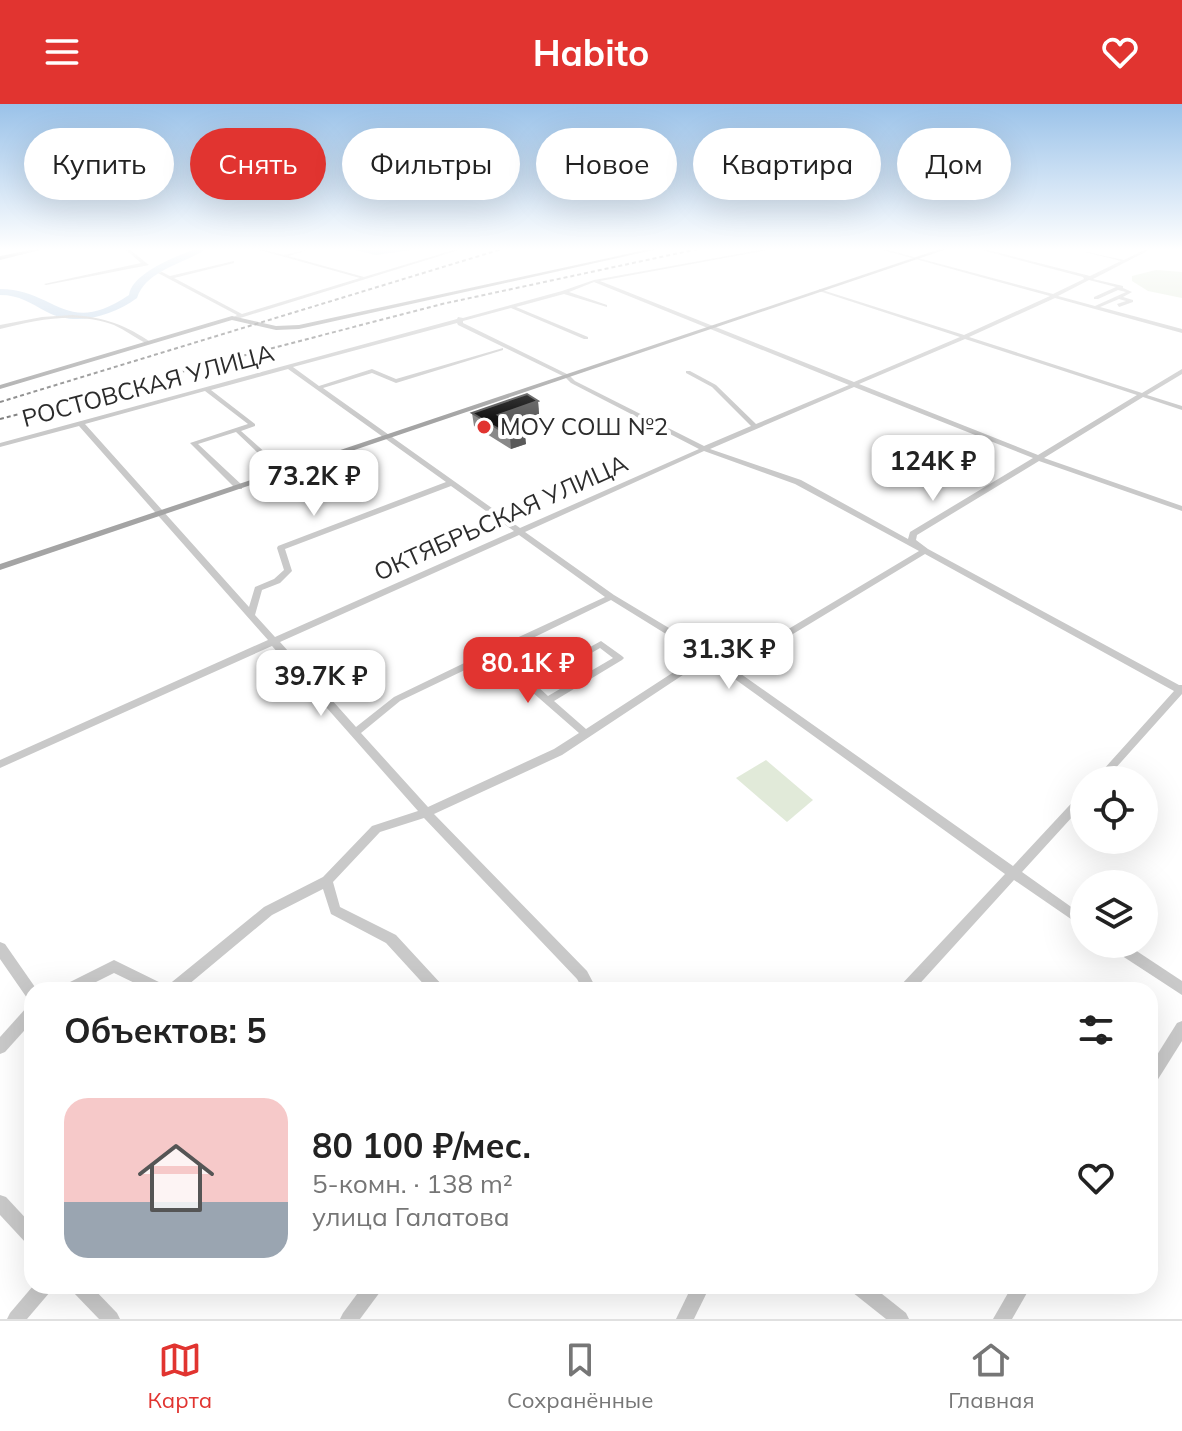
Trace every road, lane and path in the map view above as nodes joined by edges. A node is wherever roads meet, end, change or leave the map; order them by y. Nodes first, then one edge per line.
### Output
1 (220, 306) edge
2 (273, 306) edge
3 (396, 306) edge
4 (510, 306) joint
5 (660, 306) edge
6 (774, 306) edge
7 (869, 306) edge
8 (1033, 306) edge
9 (1091, 306) edge
10 (1099, 306) edge
11 (1096, 307) junction
12 (239, 316) junction
13 (460, 318) junction
14 (444, 323) junction
15 (714, 326) junction
16 (0, 327) edge
17 (1182, 331) edge
18 (963, 336) junction
19 (586, 338) dead end
20 (149, 343) junction
21 (501, 349) junction
22 (288, 366) junction
23 (1182, 371) edge
24 (688, 372) dead end
25 (563, 377) junction
26 (853, 383) junction
27 (0, 387) edge
28 (318, 388) junction
29 (206, 389) junction
30 (1143, 395) junction
31 (1182, 408) edge
32 (81, 424) junction
33 (754, 426) junction
34 (237, 430) junction
35 (385, 437) junction
36 (0, 445) edge
37 (704, 449) junction
38 (1038, 458) junction
39 (283, 472) junction
40 (451, 483) junction
41 (239, 487) junction
42 (1182, 509) edge
43 (159, 514) junction
44 (521, 531) junction
45 (925, 551) junction
46 (0, 567) edge
47 (611, 597) junction
48 (251, 615) junction
49 (275, 642) junction
50 (492, 652) junction
51 (707, 655) junction
52 (530, 684) junction
53 (1181, 690) edge
54 (548, 700) junction
55 (356, 732) junction
56 (586, 734) junction
57 (0, 764) edge
58 (1112, 766) edge
59 (1070, 812) edge
60 (426, 813) junction
61 (1013, 875) junction
62 (327, 881) junction
63 (1070, 914) edge
64 (0, 948) edge
65 (1136, 958) edge
66 (24, 982) edge
67 (83, 982) edge
68 (146, 982) edge
69 (182, 982) edge
70 (431, 982) edge
71 (586, 982) edge
72 (913, 982) edge
73 (1182, 989) edge
74 (24, 1021) edge
75 (1182, 1028) edge
76 (0, 1047) edge
77 (1158, 1066) edge
78 (0, 1203) edge
79 (24, 1228) edge
80 (37, 1294) edge
81 (87, 1294) edge
82 (368, 1294) edge
83 (697, 1294) edge
84 (868, 1294) edge
85 (1017, 1294) edge
86 (16, 1319) edge
87 (111, 1319) edge
88 (349, 1319) edge
89 (685, 1319) edge
90 (900, 1319) edge
91 (1002, 1319) edge

1 - 12 street
2 - 12 street
3 - 12 main road
4 - 13 street, РОСТОВСКАЯ УЛИЦА
4 - 19 street
5 - 15 street
6 - 15 main road
7 - 18 street
8 - 18 street, ОКТЯБРЬСКАЯ УЛИЦА
9 - 11 street
10 - 11 street
11 - 17 street
12 - 20 main road
13 - 14 street, РОСТОВСКАЯ УЛИЦА
13 - 25 street
14 - 21 street
14 - 22 street, РОСТОВСКАЯ УЛИЦА
15 - 25 main road
15 - 26 street
16 - 20 street
18 - 26 street, ОКТЯБРЬСКАЯ УЛИЦА
18 - 30 street
20 - 27 main road
21 - 25 street
21 - 28 street
22 - 28 street
22 - 29 street, РОСТОВСКАЯ УЛИЦА
23 - 30 street
24 - 33 street
25 - 35 main road
25 - 37 street
26 - 33 street, ОКТЯБРЬСКАЯ УЛИЦА
26 - 38 street
28 - 35 street
29 - 32 street, РОСТОВСКАЯ УЛИЦА
29 - 34 street
30 - 31 street
30 - 38 street
32 - 36 street, РОСТОВСКАЯ УЛИЦА
32 - 43 street
33 - 37 street, ОКТЯБРЬСКАЯ УЛИЦА
34 - 39 street
34 - 41 street
35 - 39 main road
35 - 40 street
37 - 44 street, ОКТЯБРЬСКАЯ УЛИЦА
37 - 45 street
38 - 42 street
38 - 45 street
39 - 41 main road
40 - 44 street
40 - 48 street
41 - 43 main road
43 - 46 main road
43 - 48 street
44 - 47 street
44 - 49 street, ОКТЯБРЬСКАЯ УЛИЦА
45 - 51 street
45 - 53 street
47 - 50 street
47 - 51 street
48 - 49 street
49 - 55 street
49 - 57 street, ОКТЯБРЬСКАЯ УЛИЦА
50 - 52 street
50 - 55 street
51 - 56 street
51 - 61 street
52 - 54 street
52 - 54 street
53 - 58 street
54 - 56 street
55 - 60 street
56 - 60 street
59 - 61 street
60 - 62 street
60 - 71 street
61 - 63 street
61 - 72 street
62 - 69 street
62 - 70 street
64 - 66 street
65 - 73 street
67 - 68 street
74 - 76 street
75 - 77 street
78 - 79 street
80 - 86 street
81 - 87 street
82 - 88 street
83 - 89 street
84 - 90 street
85 - 91 street

